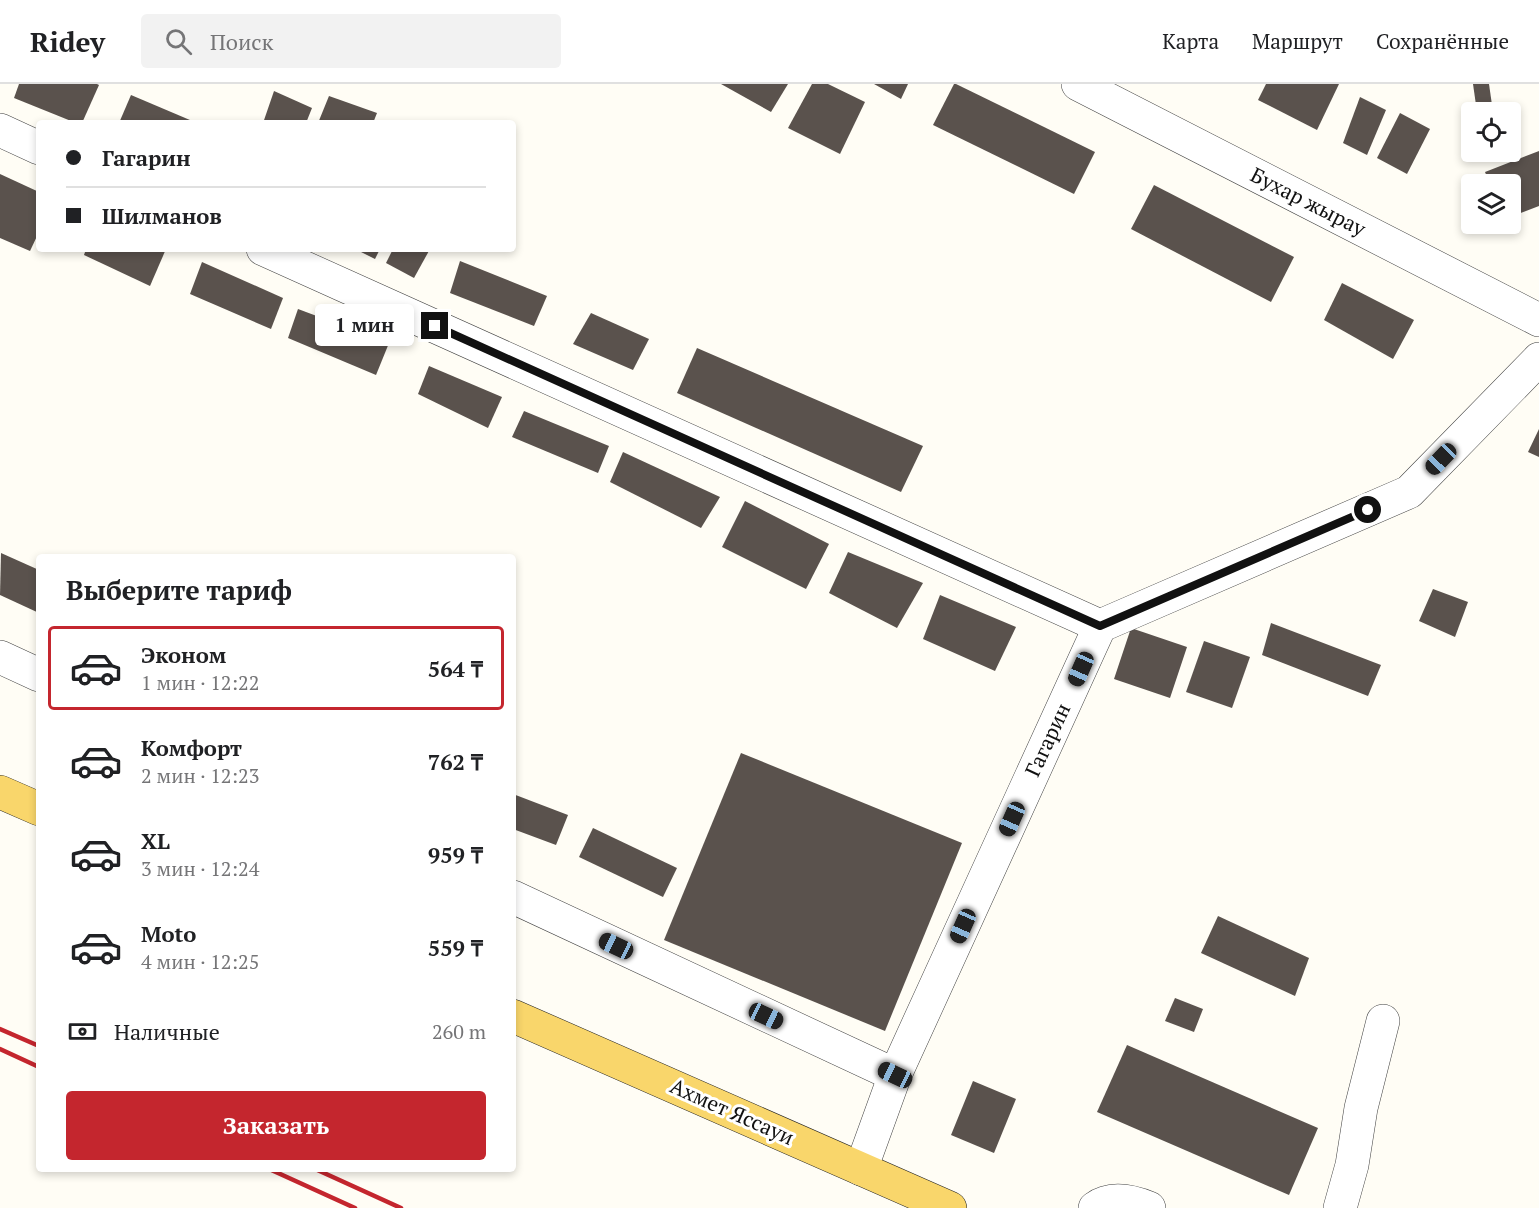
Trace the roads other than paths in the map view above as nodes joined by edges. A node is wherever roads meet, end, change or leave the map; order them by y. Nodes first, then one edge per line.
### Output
1 (1078, 84) edge
2 (0, 130) edge
3 (36, 147) edge
4 (270, 252) edge
5 (1539, 320) edge
6 (1539, 359) edge
7 (1100, 626) junction
8 (0, 657) edge
9 (36, 674) edge
10 (0, 792) edge
11 (36, 808) edge
12 (516, 898) edge
13 (516, 1017) edge
14 (1383, 1021) dead end
15 (895, 1075) junction
16 (861, 1169) junction
17 (950, 1208) edge
18 (1095, 1208) edge
19 (1149, 1208) edge
20 (1340, 1208) edge

1 - 5 street, Бухар жырау
2 - 3 street
4 - 7 street
6 - 7 street
7 - 15 street, Гагарин
8 - 9 street
10 - 11 main road
12 - 15 street
13 - 16 main road, Ахмет Яссауи
14 - 20 street
15 - 16 street, Гагарин
16 - 17 main road, Ахмет Яссауи
18 - 19 street

